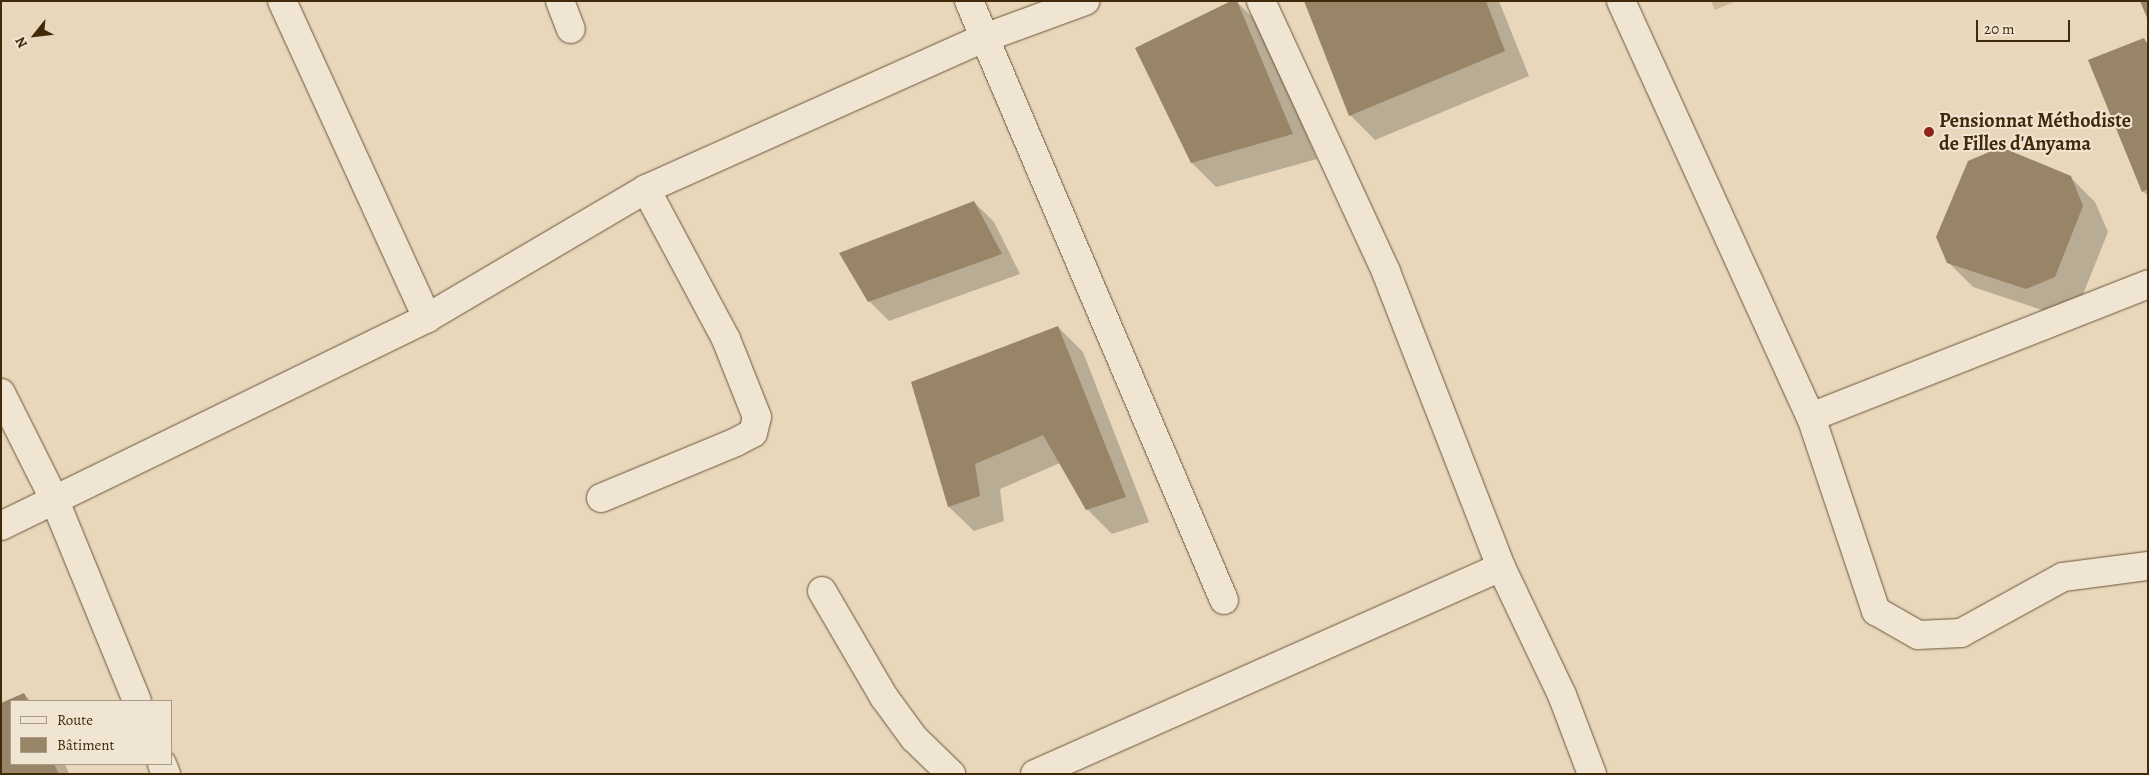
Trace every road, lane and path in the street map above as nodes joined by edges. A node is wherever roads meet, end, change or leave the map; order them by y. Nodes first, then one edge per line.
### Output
1 (282, 1) edge
2 (560, 1) edge
3 (969, 1) edge
4 (1085, 1) edge
5 (1261, 1) edge
6 (1621, 1) edge
7 (571, 29) dead end
8 (984, 38) junction
9 (646, 189) junction
10 (2148, 284) edge
11 (427, 318) junction
12 (1, 393) edge
13 (1811, 417) junction
14 (601, 498) dead end
15 (55, 501) junction
16 (1, 526) edge
17 (2148, 566) edge
18 (1501, 567) junction
19 (822, 591) dead end
20 (1224, 600) dead end
21 (137, 700) edge
22 (950, 774) edge
23 (1035, 774) edge
24 (1592, 774) edge

1 - 11 street
2 - 7 street
3 - 8 street
4 - 8 street
5 - 18 street
6 - 13 street
8 - 9 street
8 - 20 street
9 - 11 street
9 - 14 street
10 - 13 street
11 - 15 street
12 - 15 street
13 - 17 street
15 - 16 street
15 - 21 street
18 - 23 street
18 - 24 street
19 - 22 street

